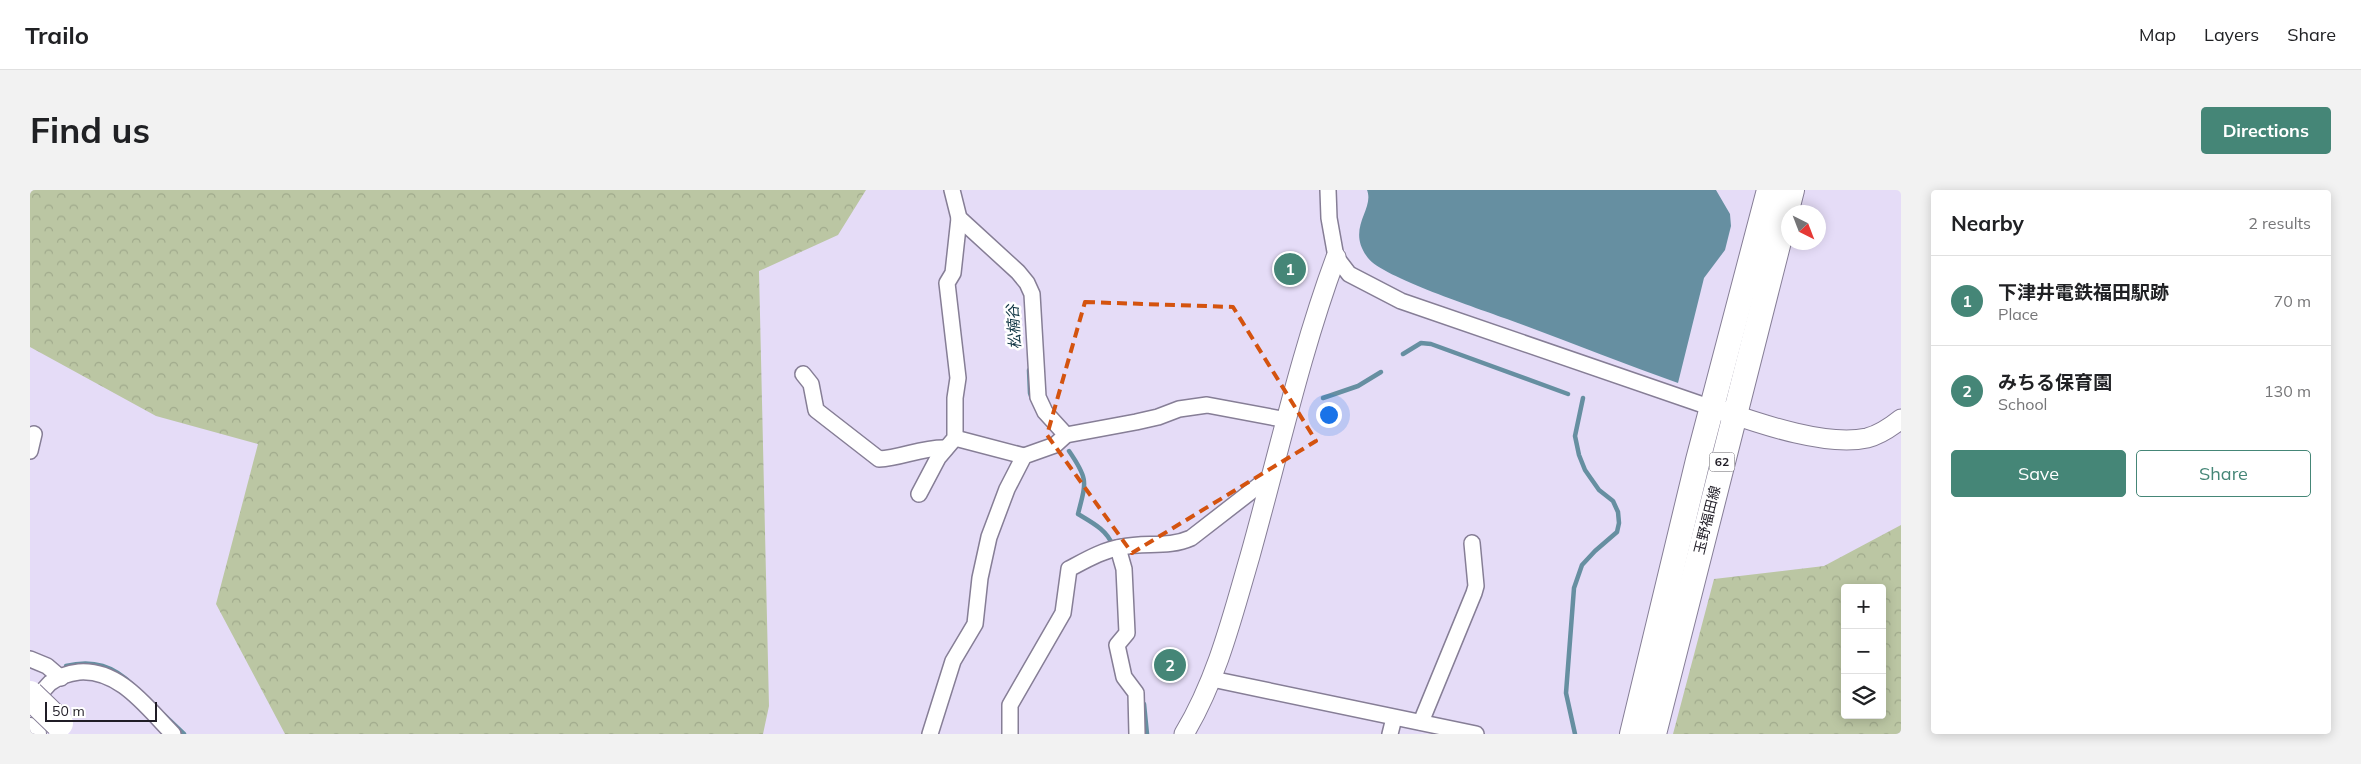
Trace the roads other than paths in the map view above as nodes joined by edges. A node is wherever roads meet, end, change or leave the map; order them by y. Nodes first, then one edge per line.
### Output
1 (952, 190) edge
2 (1328, 190) edge
3 (1769, 190) edge
4 (1792, 190) edge
5 (959, 218) junction
6 (1336, 257) junction
7 (804, 374) dead end
8 (1712, 408) junction
9 (1736, 415) junction
10 (1901, 419) edge
11 (1287, 420) junction
12 (34, 434) dead end
13 (1066, 435) junction
14 (951, 443) junction
15 (30, 452) edge
16 (1024, 456) junction
17 (1271, 476) junction
18 (919, 494) dead end
19 (1472, 543) dead end
20 (1118, 548) junction
21 (30, 659) edge
22 (60, 678) junction
23 (1212, 678) junction
24 (30, 695) edge
25 (30, 706) edge
26 (1394, 718) junction
27 (1427, 727) edge
28 (65, 728) edge
29 (173, 734) edge
30 (930, 734) edge
31 (1010, 734) edge
32 (1137, 734) edge
33 (1184, 734) edge
34 (1390, 734) edge
35 (1476, 734) edge
36 (1632, 734) edge
37 (1654, 734) edge

1 - 5 street
2 - 6 street
3 - 8 main road, 玉野福田線 / 62
4 - 9 main road, 玉野福田線 / 62
5 - 13 street
5 - 14 street
6 - 8 street
6 - 11 street
7 - 14 street
8 - 9 street
8 - 36 main road, 玉野福田線 / 62
9 - 10 street
9 - 37 main road, 玉野福田線 / 62
11 - 13 street
11 - 17 street
12 - 15 street
13 - 16 street
14 - 16 street
14 - 18 street
16 - 30 street
17 - 20 street
17 - 23 street
19 - 27 street
20 - 31 street
20 - 32 street
21 - 22 street
22 - 25 street
22 - 29 street
23 - 26 street
23 - 33 street
24 - 28 highway, bridge
26 - 27 street
26 - 34 street
27 - 35 street

